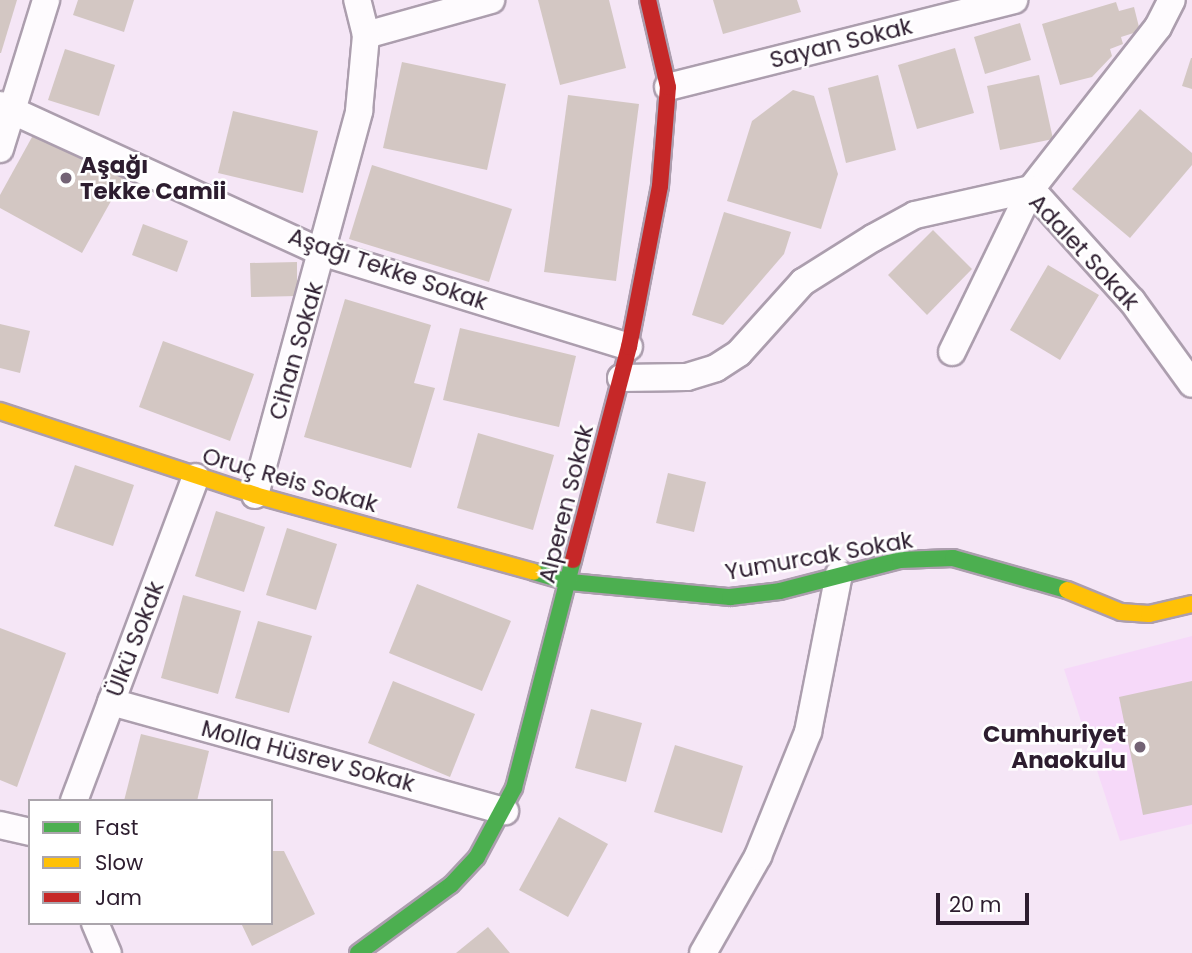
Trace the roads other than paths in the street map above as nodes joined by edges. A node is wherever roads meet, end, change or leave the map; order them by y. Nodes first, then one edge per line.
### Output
1 (46, 0) edge
2 (357, 0) edge
3 (491, 0) edge
4 (648, 0) edge
5 (1014, 0) edge
6 (1172, 0) edge
7 (366, 35) junction
8 (667, 87) junction
9 (6, 108) edge
10 (0, 149) edge
11 (1031, 189) junction
12 (324, 253) junction
13 (629, 347) junction
14 (952, 352) dead end
15 (621, 378) junction
16 (1192, 384) edge
17 (0, 411) edge
18 (196, 477) junction
19 (255, 495) junction
20 (839, 574) junction
21 (570, 582) junction
22 (1192, 604) edge
23 (111, 702) junction
24 (75, 799) edge
25 (505, 811) junction
26 (0, 825) edge
27 (28, 832) edge
28 (96, 925) edge
29 (108, 953) edge
30 (358, 953) edge
31 (703, 953) edge

1 - 9 street
2 - 7 street, Cihan Sokak
3 - 7 street
4 - 8 street, Alperen Sokak
5 - 8 street, Sayan Sokak
6 - 11 street
7 - 12 street, Cihan Sokak
8 - 13 street, Alperen Sokak
9 - 10 street
9 - 12 street, Aşağı Tekke Sokak
11 - 14 street
11 - 15 street, Adalet Sokak
11 - 16 street, Adalet Sokak
12 - 13 street, Aşağı Tekke Sokak
12 - 19 street, Cihan Sokak
13 - 15 street, Alperen Sokak
15 - 21 street, Alperen Sokak
17 - 18 street, Oruç Reis Sokak
18 - 19 street, Oruç Reis Sokak
18 - 23 street, Ülkü Sokak
19 - 21 street, Oruç Reis Sokak
20 - 21 street, Yumurcak Sokak
20 - 22 street, Yumurcak Sokak
20 - 31 street
21 - 25 street, Alperen Sokak
23 - 24 street, Ülkü Sokak
23 - 25 street, Molla Hüsrev Sokak
25 - 30 street, Alperen Sokak
26 - 27 street
28 - 29 street

